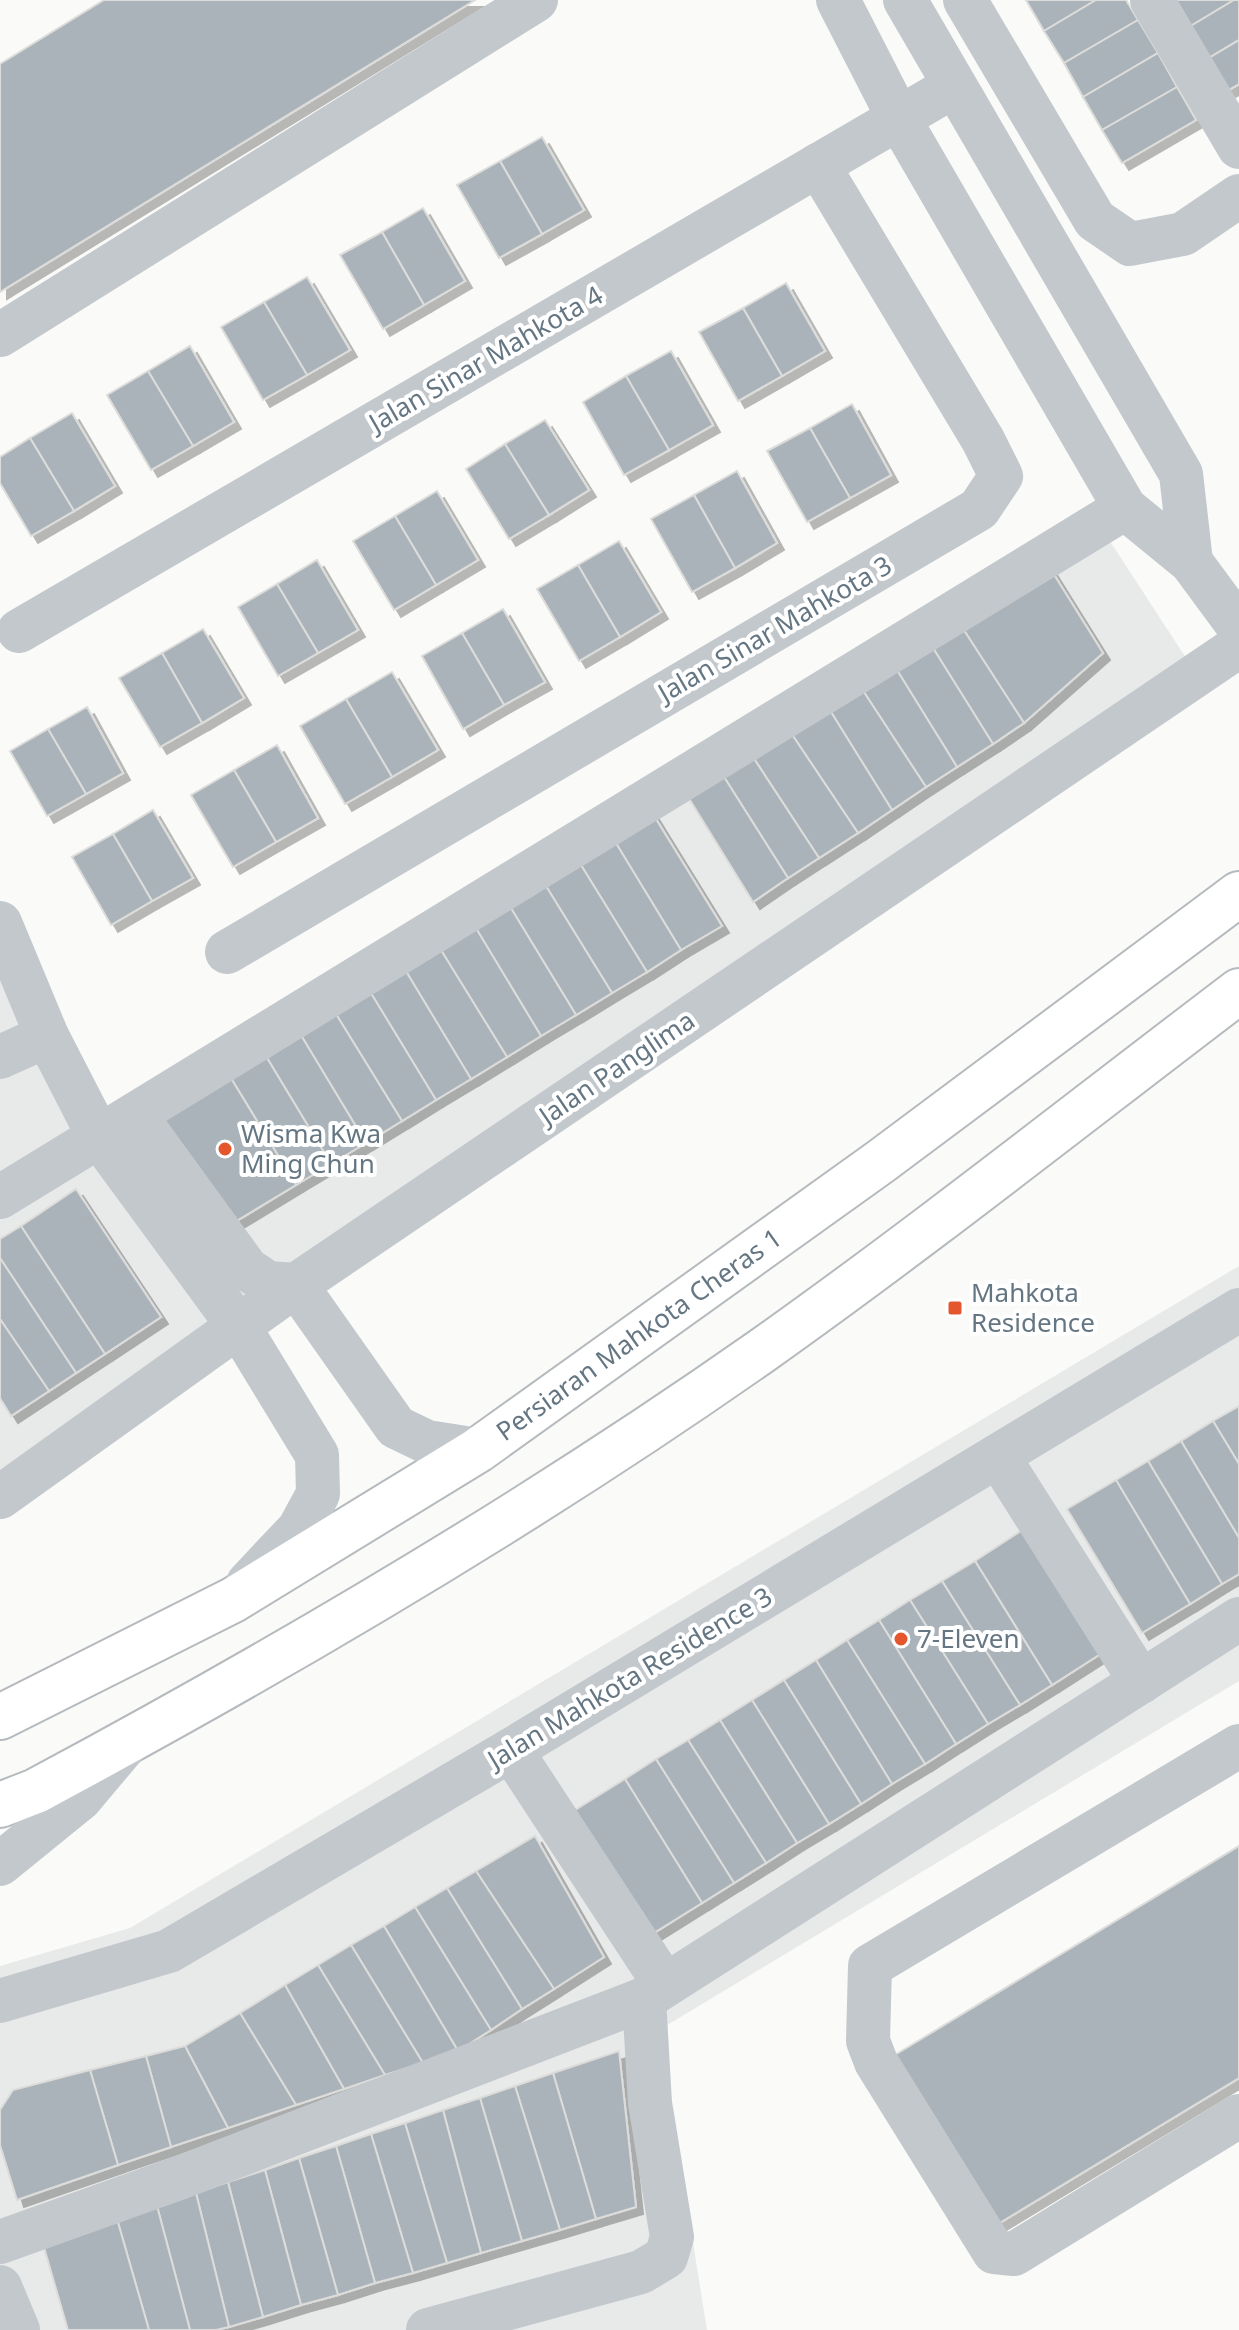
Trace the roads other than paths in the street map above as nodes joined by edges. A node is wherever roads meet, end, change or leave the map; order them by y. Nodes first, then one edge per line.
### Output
1 (536, 0) edge
2 (838, 0) edge
3 (905, 0) edge
4 (965, 0) edge
5 (1152, 0) edge
6 (954, 86) junction
7 (899, 119) junction
8 (1239, 147) edge
9 (818, 165) junction
10 (1239, 196) edge
11 (0, 335) edge
12 (1125, 508) junction
13 (1191, 562) junction
14 (1239, 627) edge
15 (19, 631) dead end
16 (1239, 646) edge
17 (1239, 863) edge
18 (1239, 894) edge
19 (1202, 922) junction
20 (0, 923) edge
21 (227, 952) dead end
22 (1239, 991) edge
23 (47, 1036) junction
24 (0, 1057) edge
25 (135, 1115) junction
26 (98, 1135) junction
27 (0, 1197) edge
28 (296, 1285) junction
29 (1239, 1310) edge
30 (239, 1327) junction
31 (478, 1450) junction
32 (998, 1456) junction
33 (0, 1497) edge
34 (233, 1600) junction
35 (1239, 1619) edge
36 (1141, 1682) junction
37 (0, 1717) edge
38 (128, 1742) junction
39 (1239, 1746) edge
40 (511, 1750) junction
41 (0, 1805) edge
42 (0, 1864) edge
43 (654, 1992) junction
44 (0, 2001) edge
45 (1239, 2116) edge
46 (0, 2242) edge
47 (0, 2287) edge
48 (18, 2330) edge
49 (428, 2330) edge

1 - 11 street
2 - 7 street
3 - 6 street
4 - 10 street
5 - 8 street
6 - 7 street, Jalan Sinar Mahkota 4
6 - 13 street
7 - 9 street, Jalan Sinar Mahkota 4
7 - 12 street
9 - 15 street, Jalan Sinar Mahkota 4
9 - 21 street, Jalan Sinar Mahkota 3
12 - 13 street
12 - 25 street
13 - 14 street
16 - 28 street, Jalan Panglima
17 - 19 main road
18 - 19 main road, Persiaran Mahkota Cheras 1
19 - 31 main road, Persiaran Mahkota Cheras 1
20 - 23 street
22 - 38 main road
23 - 24 street
23 - 26 street
25 - 26 street
25 - 28 street
26 - 27 street
26 - 30 street
28 - 30 street, Jalan Panglima
28 - 31 street
29 - 32 street, Jalan Mahkota Residence 3
30 - 33 street, Jalan Panglima
30 - 34 street
31 - 34 main road, Persiaran Mahkota Cheras 1
32 - 36 street
32 - 40 street, Jalan Mahkota Residence 3
34 - 37 main road, Persiaran Mahkota Cheras 1
35 - 36 street
36 - 43 street
38 - 41 main road
38 - 42 street
39 - 45 street
40 - 43 street
40 - 44 street, Jalan Mahkota Residence 3
43 - 46 street
43 - 49 street
47 - 48 street

